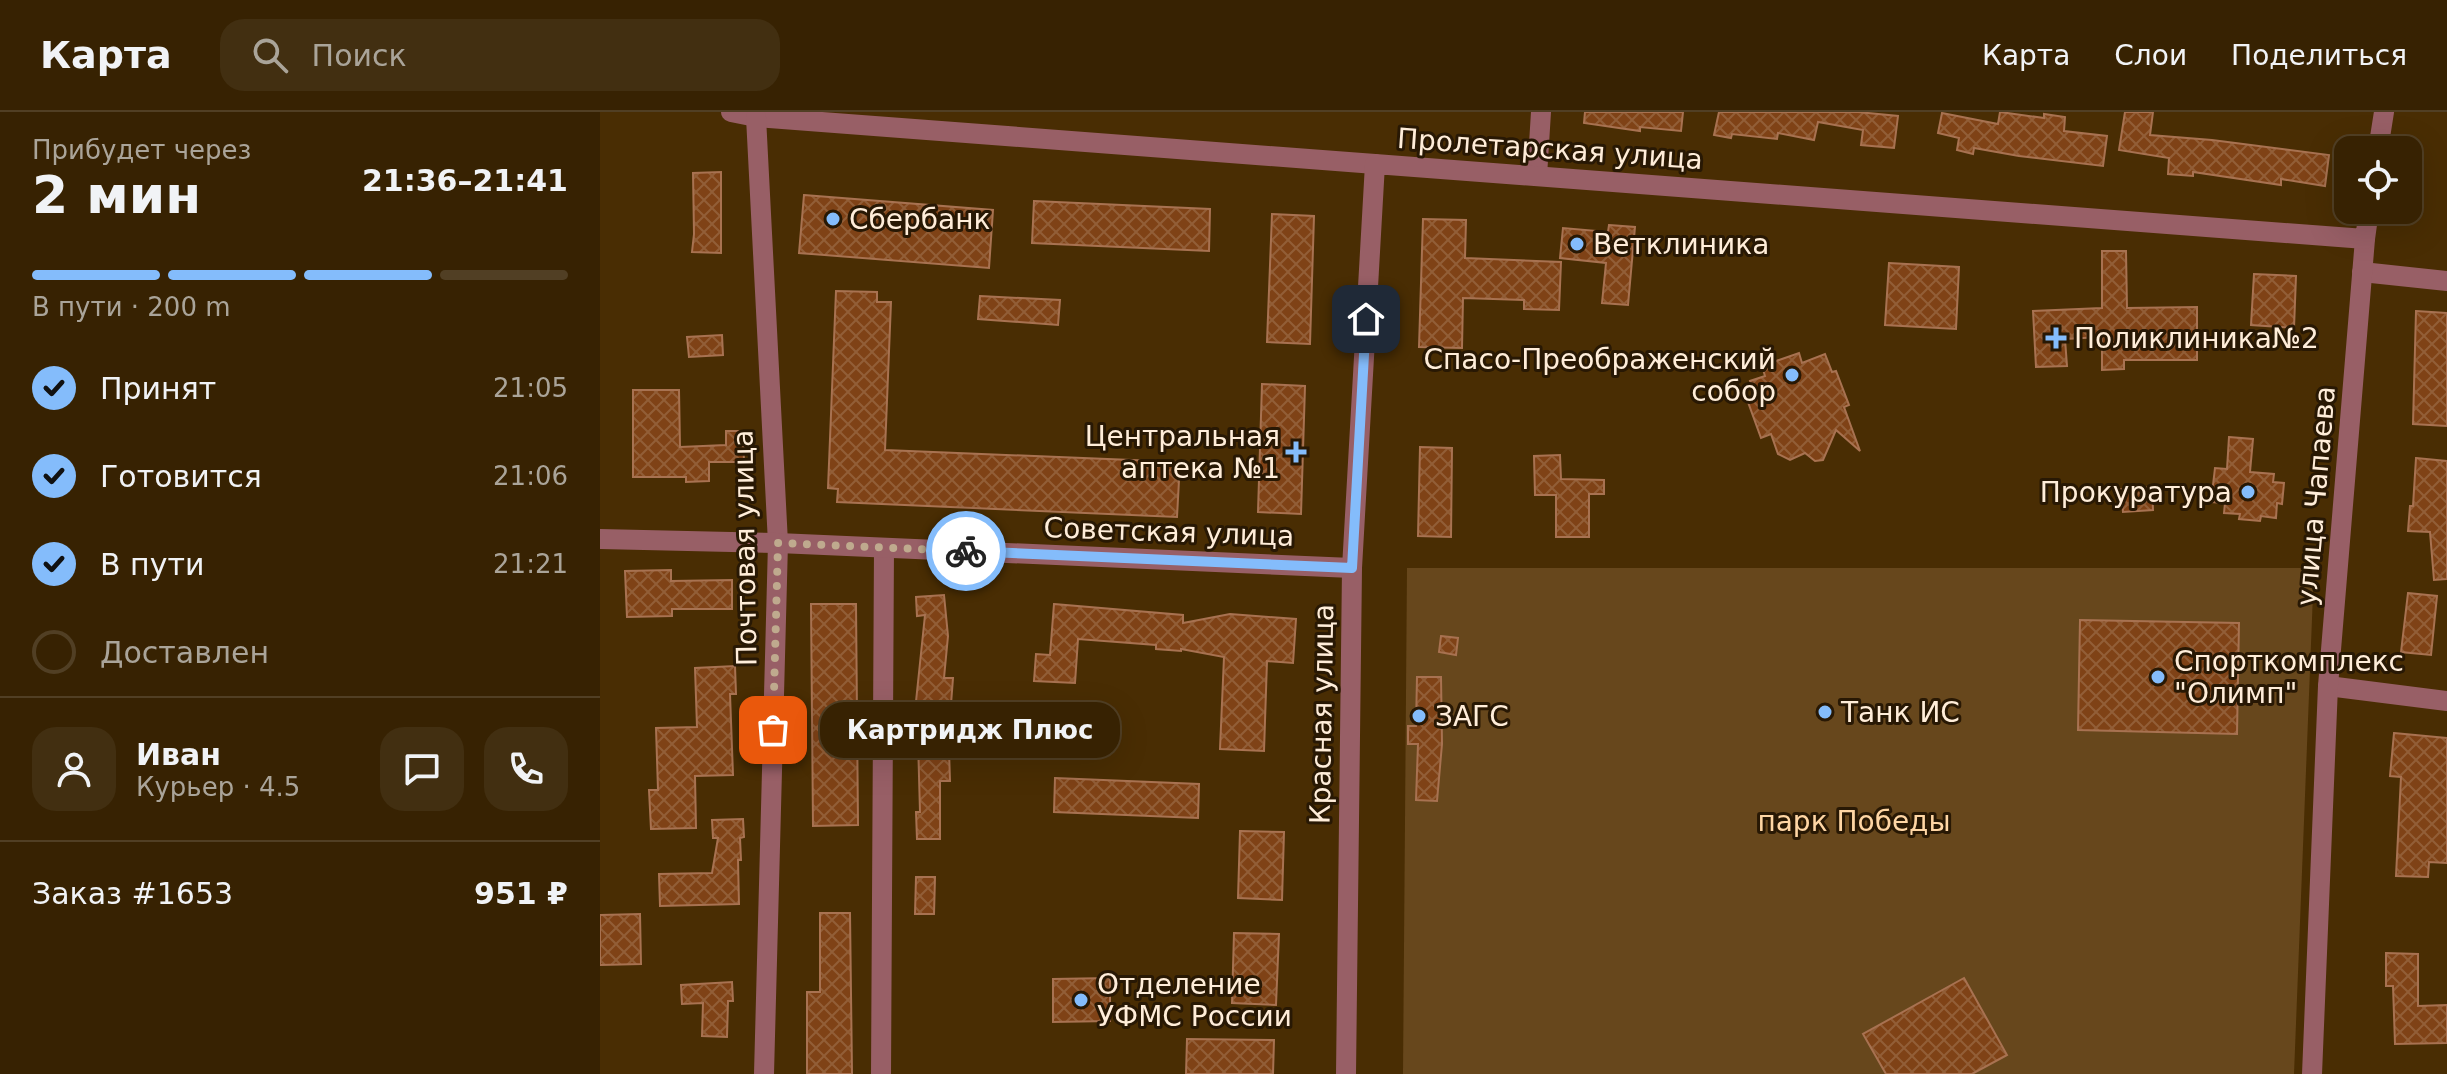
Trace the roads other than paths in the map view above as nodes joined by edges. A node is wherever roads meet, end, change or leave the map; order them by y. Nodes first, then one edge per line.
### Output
1 (731, 112) edge
2 (1541, 112) edge
3 (2384, 112) edge
4 (756, 117) junction
5 (2380, 136) edge
6 (1375, 164) junction
7 (1537, 176) junction
8 (2367, 224) edge
9 (2365, 239) junction
10 (2362, 272) junction
11 (2447, 281) edge
12 (600, 539) edge
13 (778, 543) junction
14 (884, 548) junction
15 (1352, 568) junction
16 (2328, 686) junction
17 (2447, 701) edge
18 (764, 1074) edge
19 (881, 1074) edge
20 (1346, 1074) edge
21 (2312, 1074) edge

1 - 4 street, Пролетарская улица
2 - 7 street
3 - 5 street
4 - 6 street, Пролетарская улица
4 - 13 street, Почтовая улица
6 - 7 street, Пролетарская улица
6 - 15 street, Красная улица
7 - 9 street, Пролетарская улица
8 - 9 street, улица Чапаева
9 - 10 street, улица Чапаева
10 - 11 street
10 - 16 street, улица Чапаева
12 - 13 street, Советская улица
13 - 14 street, Советская улица
13 - 18 street, Почтовая улица
14 - 15 street, Советская улица
14 - 19 street
15 - 20 street, Красная улица
16 - 17 street
16 - 21 street, улица Чапаева

